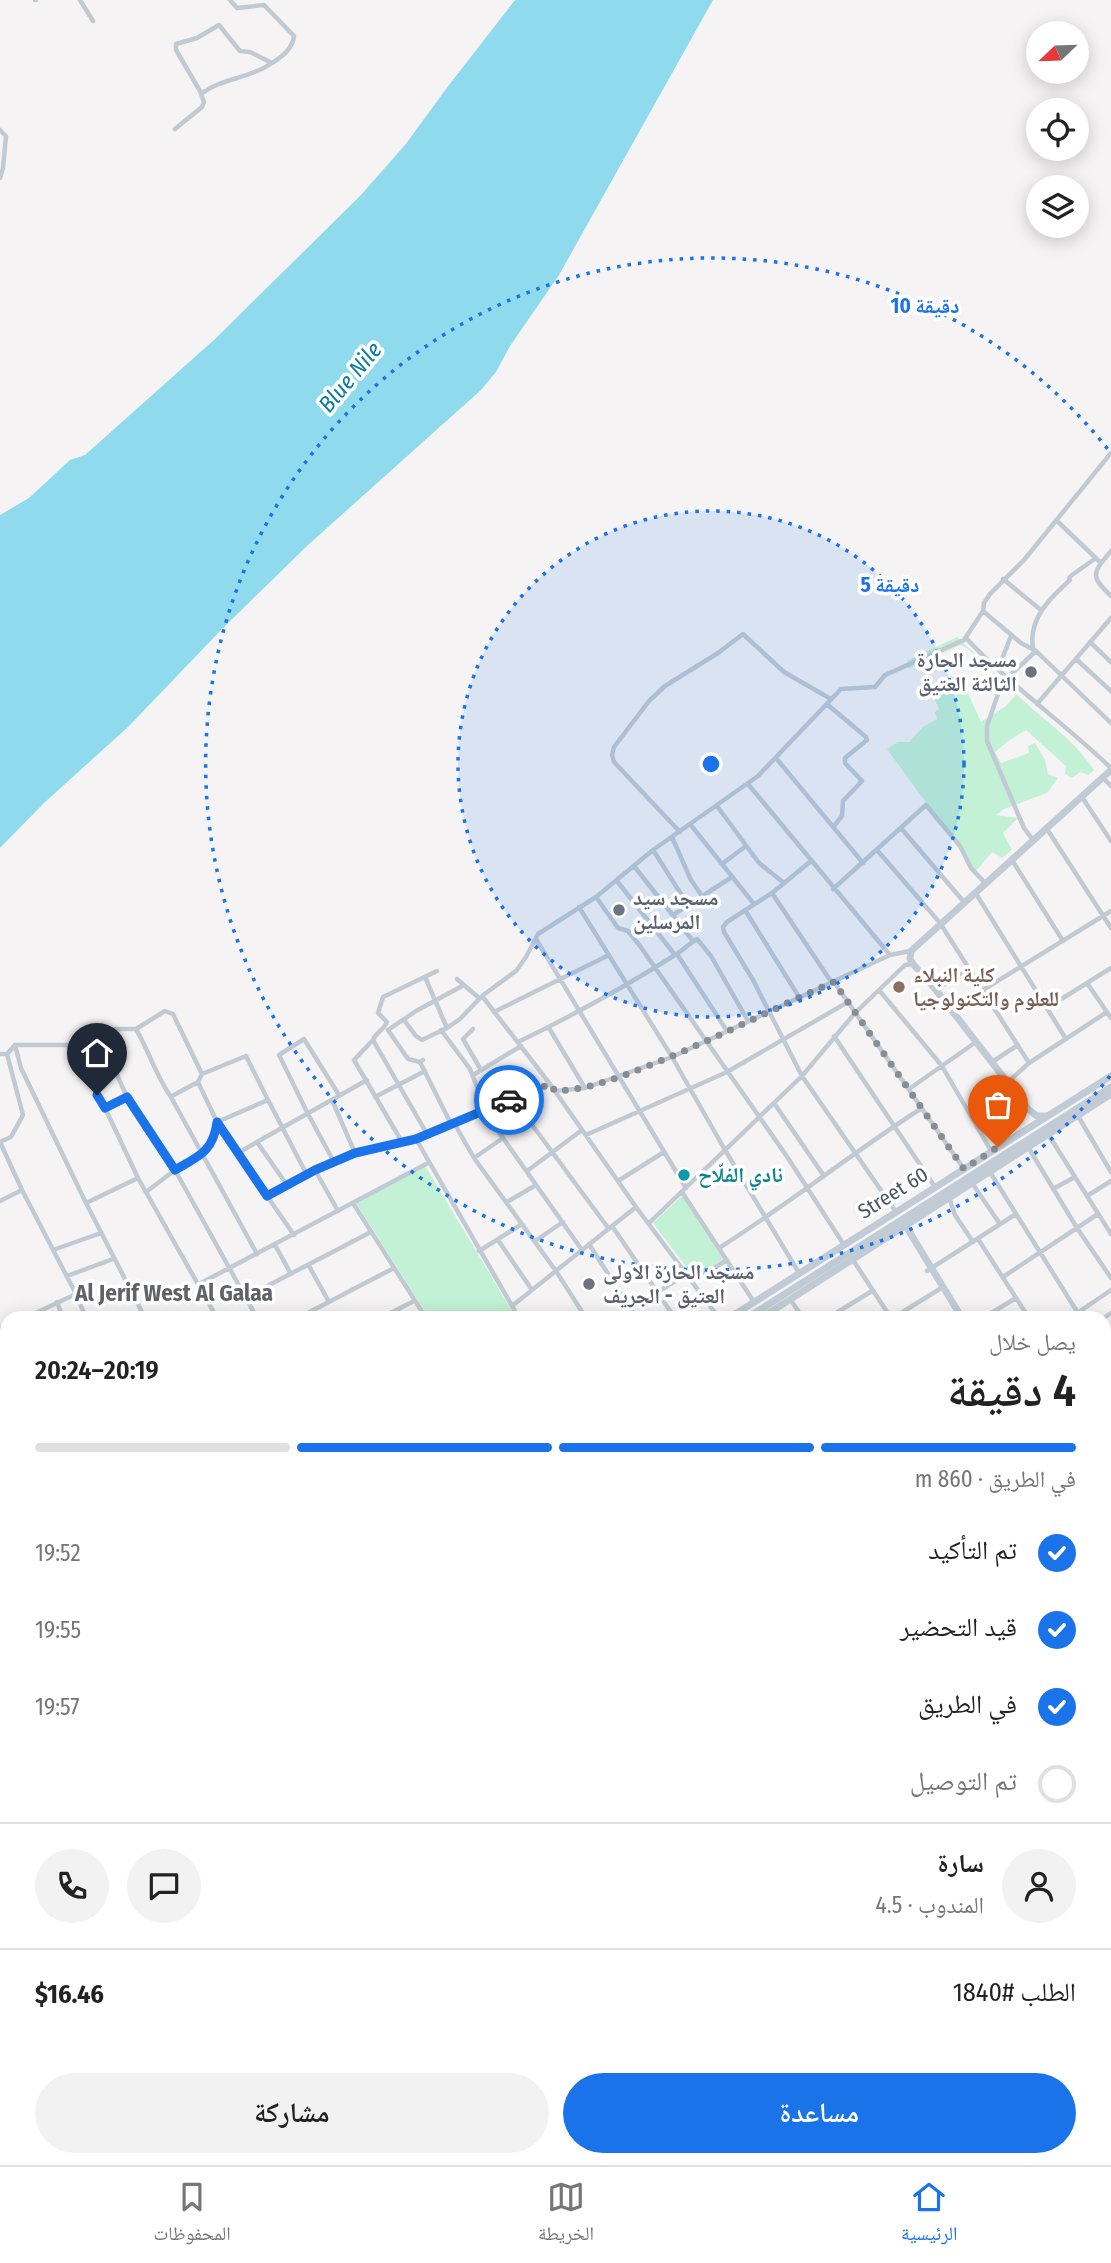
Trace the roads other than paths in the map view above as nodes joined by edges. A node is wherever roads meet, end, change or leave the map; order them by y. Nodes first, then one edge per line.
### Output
1 (80, 0) edge
2 (230, 0) edge
3 (93, 21) dead end
4 (272, 62) junction
5 (201, 94) junction
6 (175, 129) dead end
7 (0, 131) edge
8 (0, 178) edge
9 (1111, 453) edge
10 (1056, 520) junction
11 (1111, 551) edge
12 (1096, 558) junction
13 (1105, 558) junction
14 (1111, 562) edge
15 (1101, 563) junction
16 (1003, 579) junction
17 (1111, 596) edge
18 (1041, 610) junction
19 (983, 611) junction
20 (1111, 618) edge
21 (1104, 626) junction
22 (1111, 633) edge
23 (1011, 636) junction
24 (966, 638) junction
25 (1090, 642) junction
26 (1035, 649) junction
27 (1076, 659) junction
28 (1111, 662) edge
29 (993, 667) junction
30 (1062, 675) junction
31 (1007, 678) junction
32 (1111, 691) edge
33 (999, 694) dead end
34 (829, 702) junction
35 (1037, 704) junction
36 (1111, 723) edge
37 (776, 758) junction
38 (1111, 769) edge
39 (1103, 778) junction
40 (748, 784) junction
41 (1111, 786) edge
42 (1082, 797) junction
43 (717, 806) junction
44 (690, 824) junction
45 (834, 826) junction
46 (901, 828) junction
47 (1047, 828) junction
48 (680, 832) junction
49 (673, 837) junction
50 (1033, 840) junction
51 (1111, 841) edge
52 (746, 846) junction
53 (653, 850) junction
54 (877, 850) junction
55 (1011, 859) junction
56 (811, 861) junction
57 (863, 863) junction
58 (722, 864) junction
59 (635, 866) junction
60 (732, 877) junction
61 (617, 881) junction
62 (784, 883) junction
63 (985, 883) junction
64 (833, 889) junction
65 (975, 892) junction
66 (772, 893) junction
67 (702, 896) junction
68 (596, 897) junction
69 (964, 902) junction
70 (754, 904) junction
71 (688, 905) junction
72 (579, 906) junction
73 (745, 910) junction
74 (1111, 911) edge
75 (673, 915) junction
76 (1103, 916) junction
77 (940, 923) junction
78 (1111, 928) edge
79 (536, 939) junction
80 (693, 941) junction
81 (1063, 941) junction
82 (911, 951) junction
83 (676, 954) junction
84 (609, 955) junction
85 (890, 955) junction
86 (913, 964) junction
87 (1021, 967) junction
88 (654, 968) junction
89 (969, 968) junction
90 (1111, 968) edge
91 (437, 971) dead end
92 (425, 977) junction
93 (457, 979) dead end
94 (561, 980) junction
95 (833, 982) junction
96 (1087, 983) junction
97 (627, 984) junction
98 (464, 985) junction
99 (879, 989) junction
100 (936, 990) junction
101 (983, 990) junction
102 (480, 997) junction
103 (799, 997) junction
104 (435, 1002) junction
105 (848, 1002) junction
106 (1047, 1008) junction
107 (579, 1010) junction
108 (494, 1012) junction
109 (768, 1012) junction
110 (1107, 1012) junction
111 (855, 1013) junction
112 (1111, 1018) edge
113 (404, 1020) junction
114 (748, 1021) junction
115 (387, 1028) junction
116 (549, 1028) junction
117 (136, 1029) junction
118 (444, 1029) junction
119 (473, 1029) dead end
120 (727, 1031) junction
121 (834, 1036) junction
122 (100, 1037) junction
123 (782, 1039) junction
124 (1066, 1039) junction
125 (373, 1040) junction
126 (706, 1041) junction
127 (976, 1042) junction
128 (519, 1044) junction
129 (15, 1045) junction
130 (68, 1045) junction
131 (1018, 1045) junction
132 (0, 1054) edge
133 (7, 1054) junction
134 (672, 1056) junction
135 (992, 1062) junction
136 (1029, 1063) junction
137 (942, 1066) junction
138 (425, 1070) junction
139 (481, 1070) junction
140 (727, 1072) junction
141 (202, 1074) junction
142 (473, 1075) junction
143 (802, 1076) junction
144 (1111, 1076) edge
145 (619, 1077) junction
146 (367, 1080) junction
147 (198, 1082) junction
148 (1008, 1083) junction
149 (399, 1084) junction
150 (550, 1084) junction
151 (1111, 1087) edge
152 (585, 1088) junction
153 (690, 1088) junction
154 (909, 1088) junction
155 (555, 1091) junction
156 (1111, 1094) edge
157 (339, 1095) junction
158 (127, 1097) junction
159 (171, 1097) junction
160 (375, 1097) junction
161 (513, 1099) junction
162 (268, 1100) junction
163 (332, 1100) junction
164 (774, 1103) junction
165 (105, 1108) junction
166 (922, 1108) junction
167 (1028, 1109) junction
168 (485, 1110) junction
169 (639, 1110) junction
170 (307, 1114) junction
171 (1078, 1115) junction
172 (1047, 1116) junction
173 (759, 1119) junction
174 (217, 1122) junction
175 (452, 1124) junction
176 (894, 1126) junction
177 (282, 1127) junction
178 (1029, 1128) junction
179 (584, 1132) junction
180 (427, 1134) junction
181 (1048, 1134) junction
182 (503, 1138) junction
183 (416, 1139) junction
184 (0, 1142) edge
185 (257, 1142) junction
186 (402, 1142) junction
187 (1028, 1147) junction
188 (725, 1150) junction
189 (991, 1151) junction
190 (552, 1152) junction
191 (664, 1152) junction
192 (856, 1152) junction
193 (237, 1153) junction
194 (355, 1153) junction
195 (202, 1154) junction
196 (1008, 1156) junction
197 (1111, 1157) edge
198 (474, 1158) junction
199 (1105, 1161) junction
200 (334, 1162) junction
201 (428, 1163) junction
202 (964, 1169) junction
203 (175, 1170) junction
204 (315, 1170) junction
205 (527, 1171) junction
206 (990, 1171) junction
207 (1111, 1172) edge
208 (307, 1175) junction
209 (824, 1176) junction
210 (1075, 1177) junction
211 (138, 1178) junction
212 (618, 1181) junction
213 (1111, 1181) edge
214 (972, 1183) junction
215 (287, 1185) junction
216 (536, 1185) junction
217 (935, 1187) junction
218 (807, 1189) junction
219 (1053, 1189) junction
220 (22, 1190) junction
221 (684, 1190) junction
222 (146, 1192) junction
223 (267, 1196) junction
224 (1087, 1196) junction
225 (949, 1197) junction
226 (0, 1201) edge
227 (507, 1202) junction
228 (86, 1203) junction
229 (353, 1203) junction
230 (636, 1207) junction
231 (338, 1211) junction
232 (893, 1213) junction
233 (1016, 1214) junction
234 (1098, 1214) junction
235 (767, 1218) junction
236 (563, 1222) junction
237 (649, 1223) junction
238 (522, 1224) junction
239 (1000, 1224) junction
240 (901, 1225) junction
241 (610, 1227) junction
242 (1077, 1228) junction
243 (371, 1232) junction
244 (101, 1233) junction
245 (1111, 1234) edge
246 (294, 1235) junction
247 (498, 1240) junction
248 (976, 1240) junction
249 (535, 1241) junction
250 (589, 1244) junction
251 (274, 1245) junction
252 (844, 1245) junction
253 (719, 1248) junction
254 (53, 1250) junction
255 (582, 1250) junction
256 (479, 1251) junction
257 (257, 1254) junction
258 (1040, 1254) junction
259 (113, 1258) junction
260 (727, 1260) junction
261 (853, 1260) junction
262 (309, 1266) junction
263 (230, 1267) junction
264 (394, 1268) junction
265 (929, 1270) junction
266 (556, 1271) junction
267 (799, 1273) junction
268 (825, 1273) junction
269 (291, 1274) junction
270 (686, 1274) junction
271 (67, 1276) junction
272 (1003, 1277) junction
273 (1111, 1278) edge
274 (692, 1281) junction
275 (199, 1284) junction
276 (941, 1289) junction
277 (532, 1290) junction
278 (872, 1290) junction
279 (1111, 1290) edge
280 (658, 1292) junction
281 (76, 1294) junction
282 (246, 1297) junction
283 (1016, 1298) junction
284 (790, 1299) junction
285 (414, 1301) junction
286 (57, 1302) junction
287 (329, 1302) junction
288 (754, 1302) junction
289 (512, 1306) junction
290 (39, 1311) edge
291 (60, 1311) edge
292 (83, 1311) edge
293 (141, 1311) edge
294 (213, 1311) edge
295 (253, 1311) edge
296 (312, 1311) edge
297 (395, 1311) edge
298 (420, 1311) edge
299 (515, 1311) edge
300 (582, 1311) edge
301 (630, 1311) edge
302 (670, 1311) edge
303 (714, 1311) edge
304 (741, 1311) edge
305 (759, 1311) edge
306 (772, 1311) edge
307 (798, 1311) edge
308 (839, 1311) edge
309 (887, 1311) edge
310 (904, 1311) edge
311 (955, 1311) edge
312 (995, 1311) edge
313 (1024, 1311) edge
314 (1076, 1311) edge
315 (1084, 1311) edge

1 - 3 street
2 - 4 street
4 - 5 street
4 - 5 street
5 - 6 street
7 - 8 street
9 - 10 street
10 - 12 street
10 - 16 street
11 - 13 street
12 - 15 street
12 - 18 street
13 - 14 street
13 - 15 street
15 - 17 street
16 - 18 street
16 - 19 street
18 - 26 street
19 - 23 street
19 - 24 street
20 - 21 street
21 - 22 street
21 - 25 street
23 - 26 street
23 - 29 street
24 - 29 street
24 - 34 street
25 - 27 street
25 - 28 street
26 - 30 street
26 - 31 street
27 - 30 street
27 - 32 street
29 - 31 street
30 - 35 street
30 - 36 street
31 - 35 street
33 - 50 street
34 - 37 street
34 - 45 street
34 - 48 street
35 - 38 street
37 - 40 street
37 - 45 street
38 - 39 main road
39 - 41 street
39 - 42 main road
40 - 43 street
40 - 56 street
42 - 47 main road
42 - 51 street
43 - 44 street
43 - 52 street
44 - 48 street
44 - 58 street
45 - 57 street
46 - 54 street
46 - 63 street
46 - 69 street
47 - 50 main road
47 - 76 street
48 - 49 street
49 - 53 street
49 - 67 street
50 - 55 main road
52 - 58 street
52 - 62 street
53 - 59 street
53 - 71 street
54 - 57 street
54 - 77 street
55 - 63 main road
55 - 81 street
56 - 62 street
56 - 64 street
57 - 64 street
58 - 60 street
59 - 61 street
59 - 75 street
60 - 67 street
60 - 70 street
61 - 68 street
61 - 83 street
62 - 66 street
63 - 65 main road
64 - 85 street
65 - 69 main road
65 - 87 street
66 - 70 street
66 - 95 street
67 - 71 street
68 - 72 street
68 - 88 street
69 - 77 main road
70 - 73 street
71 - 75 street
72 - 79 street
72 - 84 street
73 - 103 street
73 - 109 street
74 - 76 street
75 - 80 street
76 - 78 street
76 - 81 street
77 - 82 main road
77 - 89 street
79 - 94 street
79 - 102 street
80 - 83 street
80 - 114 street
81 - 87 street
82 - 85 street
82 - 86 main road
83 - 88 street
83 - 120 street
84 - 94 street
84 - 97 street
85 - 95 street
86 - 99 street
86 - 100 main road
87 - 101 street
87 - 106 street
88 - 97 street
88 - 126 street
89 - 100 street
89 - 101 street
90 - 96 street
91 - 92 street
92 - 104 street
92 - 115 street
93 - 98 street
94 - 107 street
94 - 108 street
95 - 103 street
95 - 105 street
96 - 106 street
96 - 110 street
97 - 107 street
97 - 134 street
98 - 102 street
98 - 104 street
99 - 111 street
99 - 137 street
100 - 127 main road
101 - 131 street
102 - 108 street
102 - 118 street
103 - 109 street
104 - 113 street
104 - 118 street
105 - 111 street
105 - 123 street
106 - 124 street
107 - 116 street
107 - 145 street
108 - 128 street
109 - 114 street
109 - 123 street
110 - 112 street
110 - 124 street
111 - 121 street
111 - 154 street
113 - 115 street
113 - 118 street
114 - 120 street
115 - 125 street
115 - 138 street
116 - 128 street
116 - 152 street
117 - 122 street
117 - 141 street
117 - 159 street
118 - 142 street
119 - 139 street
120 - 126 street
121 - 143 street
121 - 176 street
122 - 130 street
122 - 158 street
123 - 140 street
123 - 143 street
124 - 136 street
125 - 146 street
125 - 149 street
126 - 134 street
126 - 140 street
127 - 135 main road
127 - 137 street
128 - 139 street
128 - 150 street
129 - 130 street
129 - 133 street
129 - 228 street
130 - 165 street
131 - 135 street
131 - 136 street
132 - 133 street
133 - 184 street
134 - 145 street
134 - 153 street
135 - 148 main road
136 - 148 street
137 - 154 street
137 - 189 street
138 - 149 street
138 - 175 street
139 - 142 street
140 - 153 street
140 - 173 street
141 - 147 street
141 - 162 street
142 - 168 street
143 - 164 street
143 - 192 street
144 - 172 main road, Street 60
145 - 152 street
145 - 169 street
146 - 157 street
146 - 160 street
147 - 159 street
147 - 174 street
148 - 167 main road
149 - 160 street
149 - 180 street
150 - 155 street
150 - 161 street
151 - 196 main road, Street 60
152 - 155 street
153 - 169 street
153 - 188 street
154 - 166 street
155 - 179 street
156 - 171 main road
157 - 163 street
157 - 170 street
158 - 165 street
158 - 203 street
159 - 195 street
160 - 186 street
161 - 168 street
161 - 190 street
162 - 174 street
162 - 177 street
163 - 170 street
163 - 194 street
164 - 173 street
164 - 209 street
165 - 211 street
166 - 176 street
166 - 202 street
167 - 172 main road
167 - 178 main road
168 - 175 street
168 - 182 street
169 - 179 street
169 - 191 street
170 - 177 street
170 - 200 street
171 - 181 main road
171 - 199 street
172 - 178 main road, Street 60
173 - 188 street
173 - 218 street
174 - 193 street
174 - 195 street
175 - 180 street
175 - 198 street
176 - 192 street
176 - 217 street
177 - 185 street
177 - 208 street
178 - 189 main road, Street 60
179 - 190 street
179 - 212 street
180 - 183 street
181 - 187 main road
181 - 210 street
182 - 198 street
182 - 205 street
183 - 186 street
183 - 201 street
184 - 220 street
185 - 193 street
185 - 215 street
186 - 194 street
187 - 196 main road
187 - 219 street
188 - 221 street
188 - 235 street
189 - 202 main road, Street 60
190 - 205 street
190 - 241 street
191 - 212 street
191 - 221 street
192 - 209 street
192 - 232 street
193 - 223 street
194 - 200 street
195 - 203 street
195 - 257 street
196 - 206 main road
196 - 240 main road, Street 60
197 - 199 street
198 - 227 street
199 - 207 street
200 - 204 street
201 - 229 street
201 - 256 street
202 - 217 main road, Street 60
203 - 222 street
203 - 263 street
204 - 208 street
204 - 231 street
205 - 216 street
206 - 214 main road
206 - 233 street
208 - 215 street
209 - 218 street
210 - 219 street
210 - 224 street
211 - 222 street
211 - 228 street
212 - 230 street
213 - 224 street
214 - 225 main road
214 - 239 street
215 - 223 street
216 - 227 street
216 - 236 street
217 - 232 main road, Street 60
218 - 235 street
218 - 252 street
219 - 242 street
220 - 226 street
220 - 254 street
221 - 237 street
221 - 253 street
222 - 275 street
223 - 246 street
224 - 234 street
225 - 240 main road
225 - 248 street
227 - 238 street
228 - 244 street
229 - 231 street
229 - 243 street
230 - 237 street
230 - 241 street
231 - 246 street
232 - 240 main road
232 - 252 main road, Street 60
233 - 239 street
233 - 258 street
234 - 242 street
234 - 245 street
235 - 253 street
235 - 267 street
236 - 249 street
236 - 255 street
237 - 270 street
238 - 247 street
238 - 249 street
239 - 248 street
240 - 261 main road
240 - 265 main road
240 - 268 main road, Street 60
241 - 250 street
241 - 280 street
242 - 258 street
242 - 273 street
243 - 262 street
243 - 264 street
244 - 254 street
244 - 259 street
246 - 251 street
247 - 256 street
247 - 277 street
248 - 265 street
248 - 272 street
249 - 266 street
250 - 255 street
250 - 301 street
251 - 257 street
251 - 269 street
252 - 267 main road, Street 60
253 - 260 street
254 - 271 street
255 - 266 street
256 - 289 street
257 - 263 street
258 - 272 street
258 - 314 street
259 - 271 street
259 - 293 street
260 - 274 street
260 - 288 street
261 - 268 main road
261 - 278 street
262 - 269 street
262 - 287 street
263 - 275 street
263 - 282 street
264 - 285 street
264 - 287 street
265 - 276 main road
266 - 277 street
266 - 300 street
267 - 288 main road, Street 60
268 - 284 main road
268 - 305 main road, Street 60
269 - 282 street
270 - 274 street
270 - 280 street
271 - 281 street
272 - 283 street
274 - 303 street
275 - 294 street
276 - 310 street
276 - 311 main road
277 - 289 street
278 - 308 street
278 - 309 street
279 - 315 street
280 - 302 street
281 - 286 street
281 - 292 street
282 - 295 street
283 - 312 street
283 - 313 street
284 - 306 main road
284 - 307 street
285 - 297 street
285 - 298 street
286 - 290 street
286 - 291 street
287 - 296 street
288 - 304 main road, Street 60
289 - 299 street

